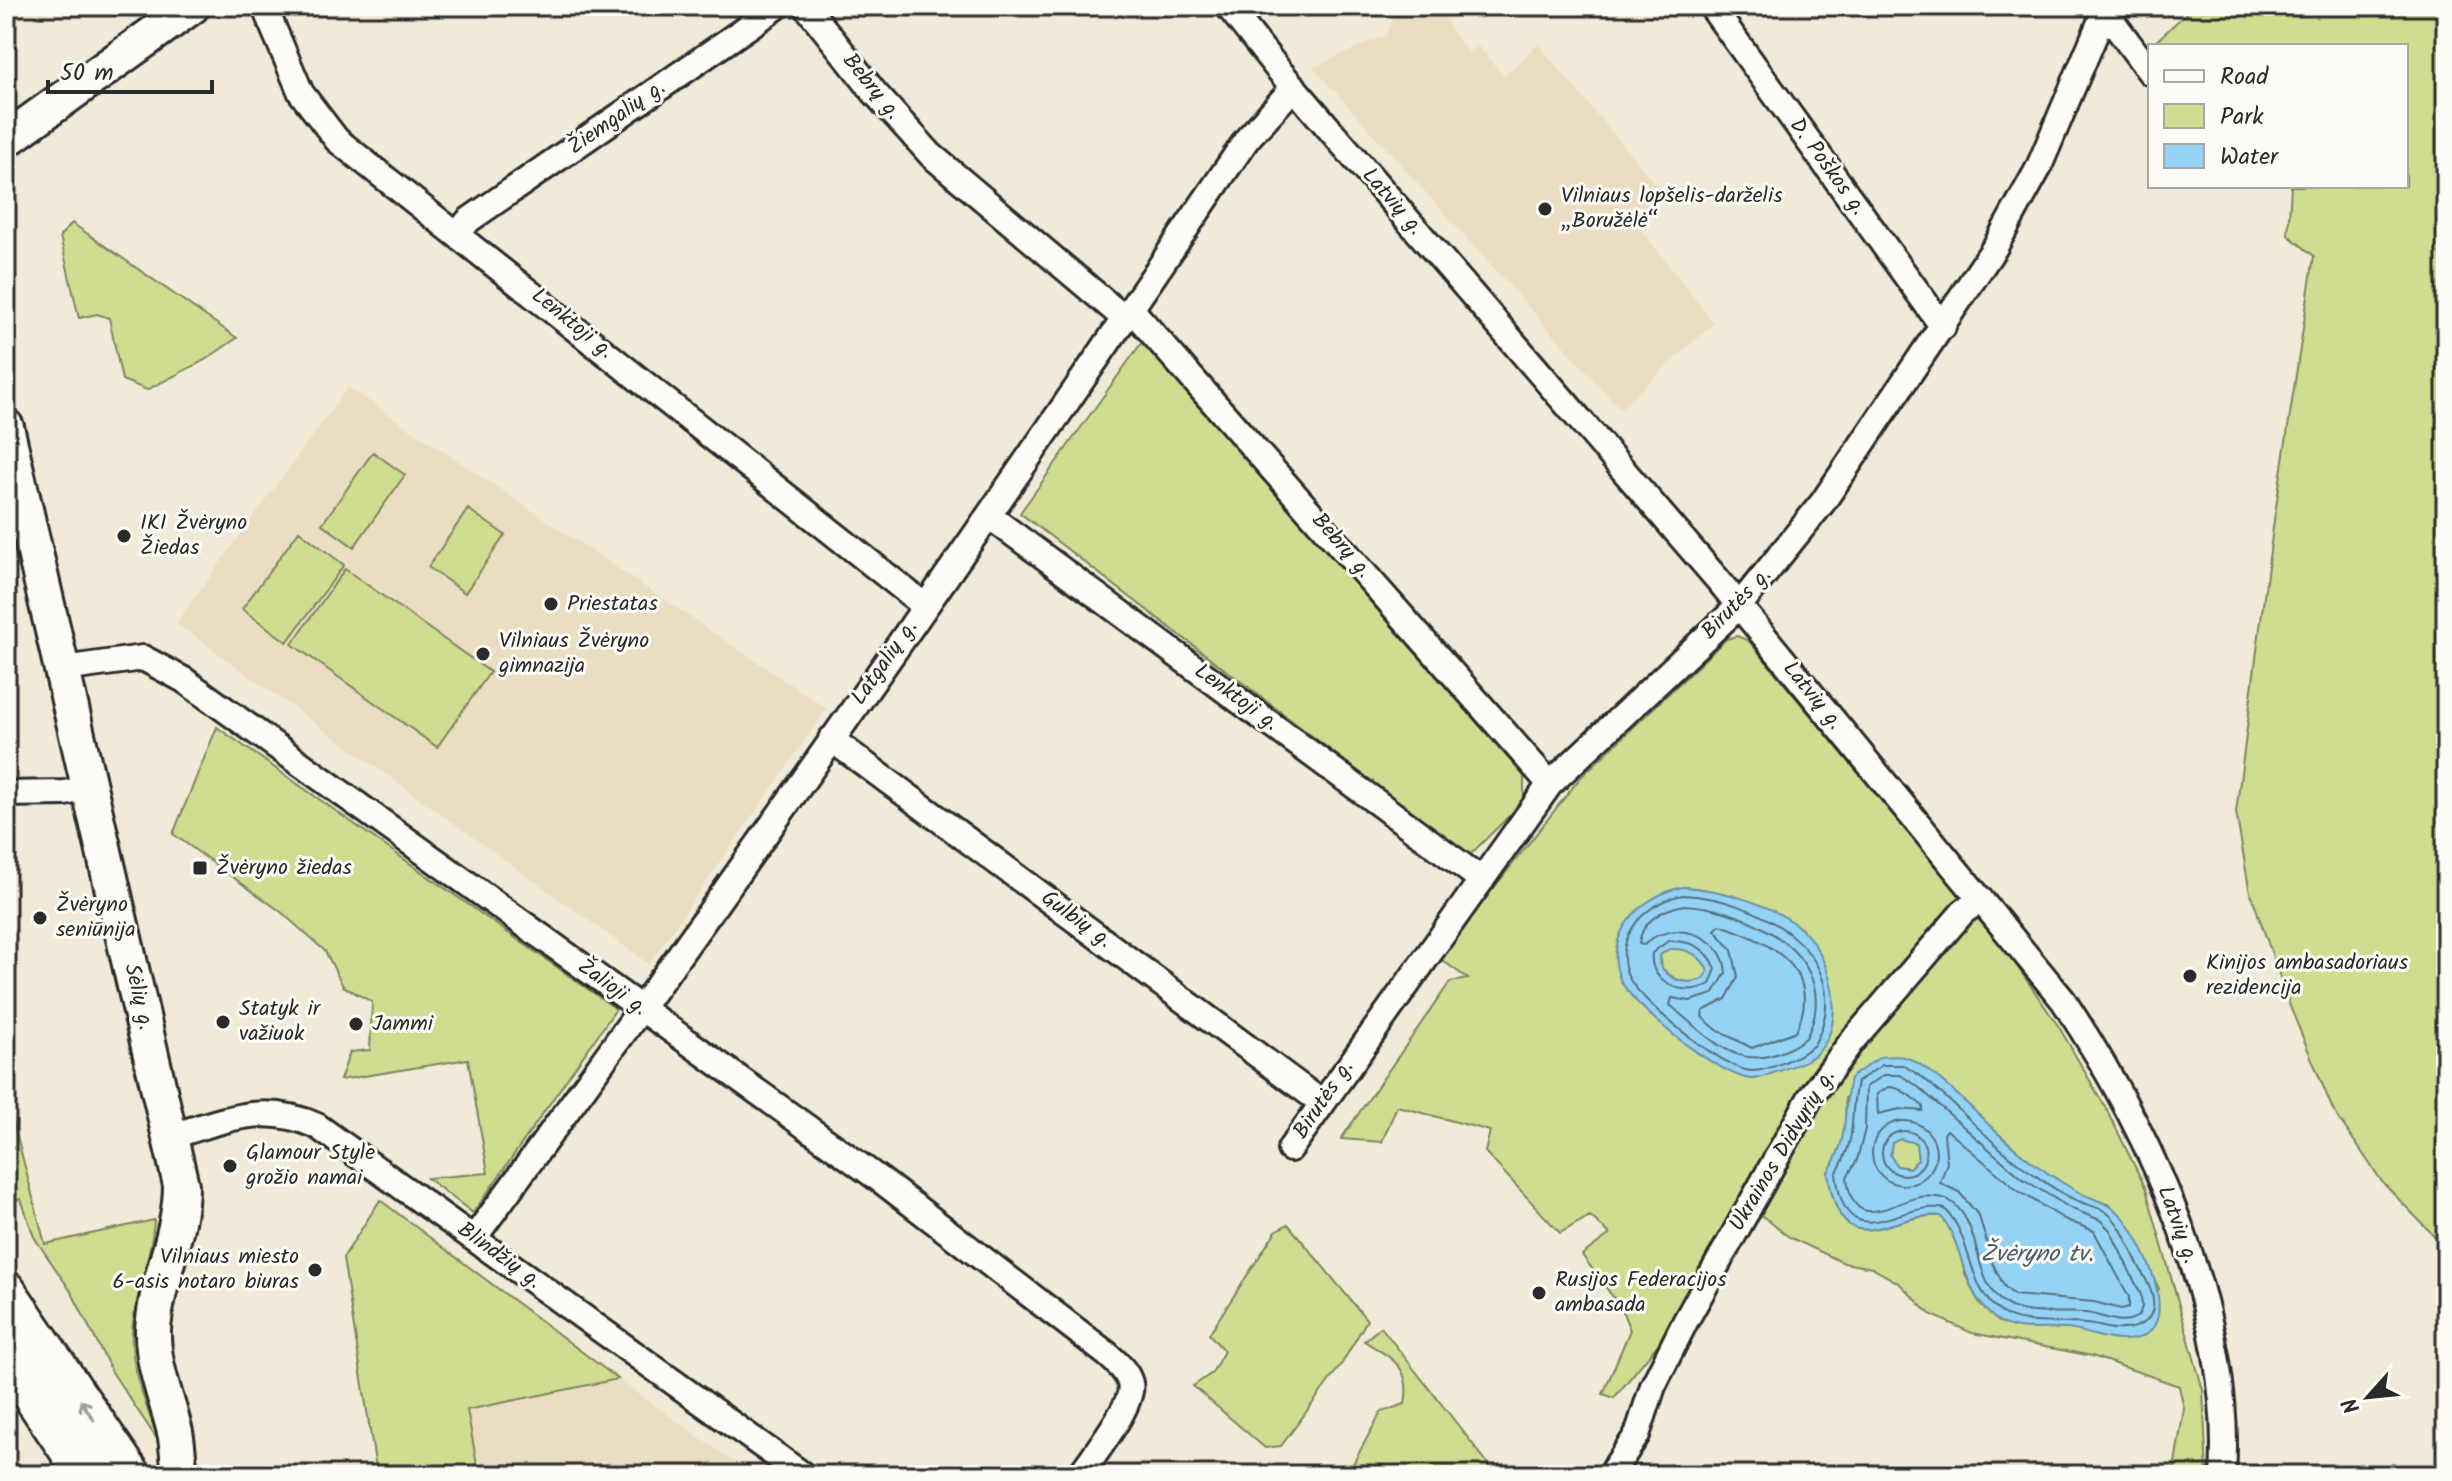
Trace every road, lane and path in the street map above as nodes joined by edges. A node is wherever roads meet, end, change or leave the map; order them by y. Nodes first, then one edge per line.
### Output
1 (192, 6) edge
2 (264, 6) edge
3 (778, 6) edge
4 (806, 6) edge
5 (1228, 6) edge
6 (1711, 6) edge
7 (2104, 8) edge
8 (2148, 69) edge
9 (1294, 87) junction
10 (6, 140) edge
11 (458, 233) junction
12 (1128, 314) junction
13 (1943, 327) junction
14 (6, 427) edge
15 (10, 464) edge
16 (989, 516) junction
17 (925, 606) junction
18 (1739, 606) junction
19 (63, 669) junction
20 (831, 739) junction
21 (1550, 784) junction
22 (90, 787) junction
23 (6, 794) edge
24 (1482, 880) junction
25 (1980, 900) junction
26 (642, 1010) junction
27 (1321, 1102) junction
28 (171, 1136) junction
29 (1290, 1149) dead end
30 (474, 1238) junction
31 (6, 1291) edge
32 (6, 1357) edge
33 (86, 1475) edge
34 (131, 1475) edge
35 (180, 1475) edge
36 (803, 1475) edge
37 (1080, 1475) edge
38 (1610, 1475) edge
39 (2223, 1475) edge

1 - 10 main road
2 - 11 street, Lenktoji g.
3 - 11 street, Žiemgalių g.
4 - 12 street, Bebrų g.
5 - 9 street, Latvių g.
6 - 13 street, D. Poškos g.
7 - 8 street
7 - 13 street, Birutės g.
9 - 12 street, Latgalių g.
9 - 18 street, Latvių g.
11 - 17 street, Lenktoji g.
12 - 16 street, Latgalių g.
12 - 21 street, Bebrų g.
13 - 18 street, Birutės g.
14 - 15 main road, Sėlių g.
15 - 19 main road, Sėlių g.
16 - 17 street, Latgalių g.
16 - 24 street, Lenktoji g.
17 - 20 street, Latgalių g.
18 - 21 street, Birutės g.
18 - 25 street, Latvių g.
19 - 22 main road, Sėlių g.
19 - 26 street, Žalioji g.
20 - 26 street, Latgalių g.
20 - 27 street, Gulbių g.
21 - 24 street, Birutės g.
22 - 23 street
22 - 28 main road, Sėlių g.
24 - 27 street, Birutės g.
25 - 38 street, Ukrainos Didvyrių g.
25 - 39 street, Latvių g.
26 - 30 street, Latgalių g.
26 - 37 street, Žalioji g.
27 - 29 street, Birutės g.
28 - 30 street, Blindžių g.
28 - 35 main road, Sėlių g.
30 - 36 street, Blindžių g.
34 -> 31 main road
32 - 33 main road

